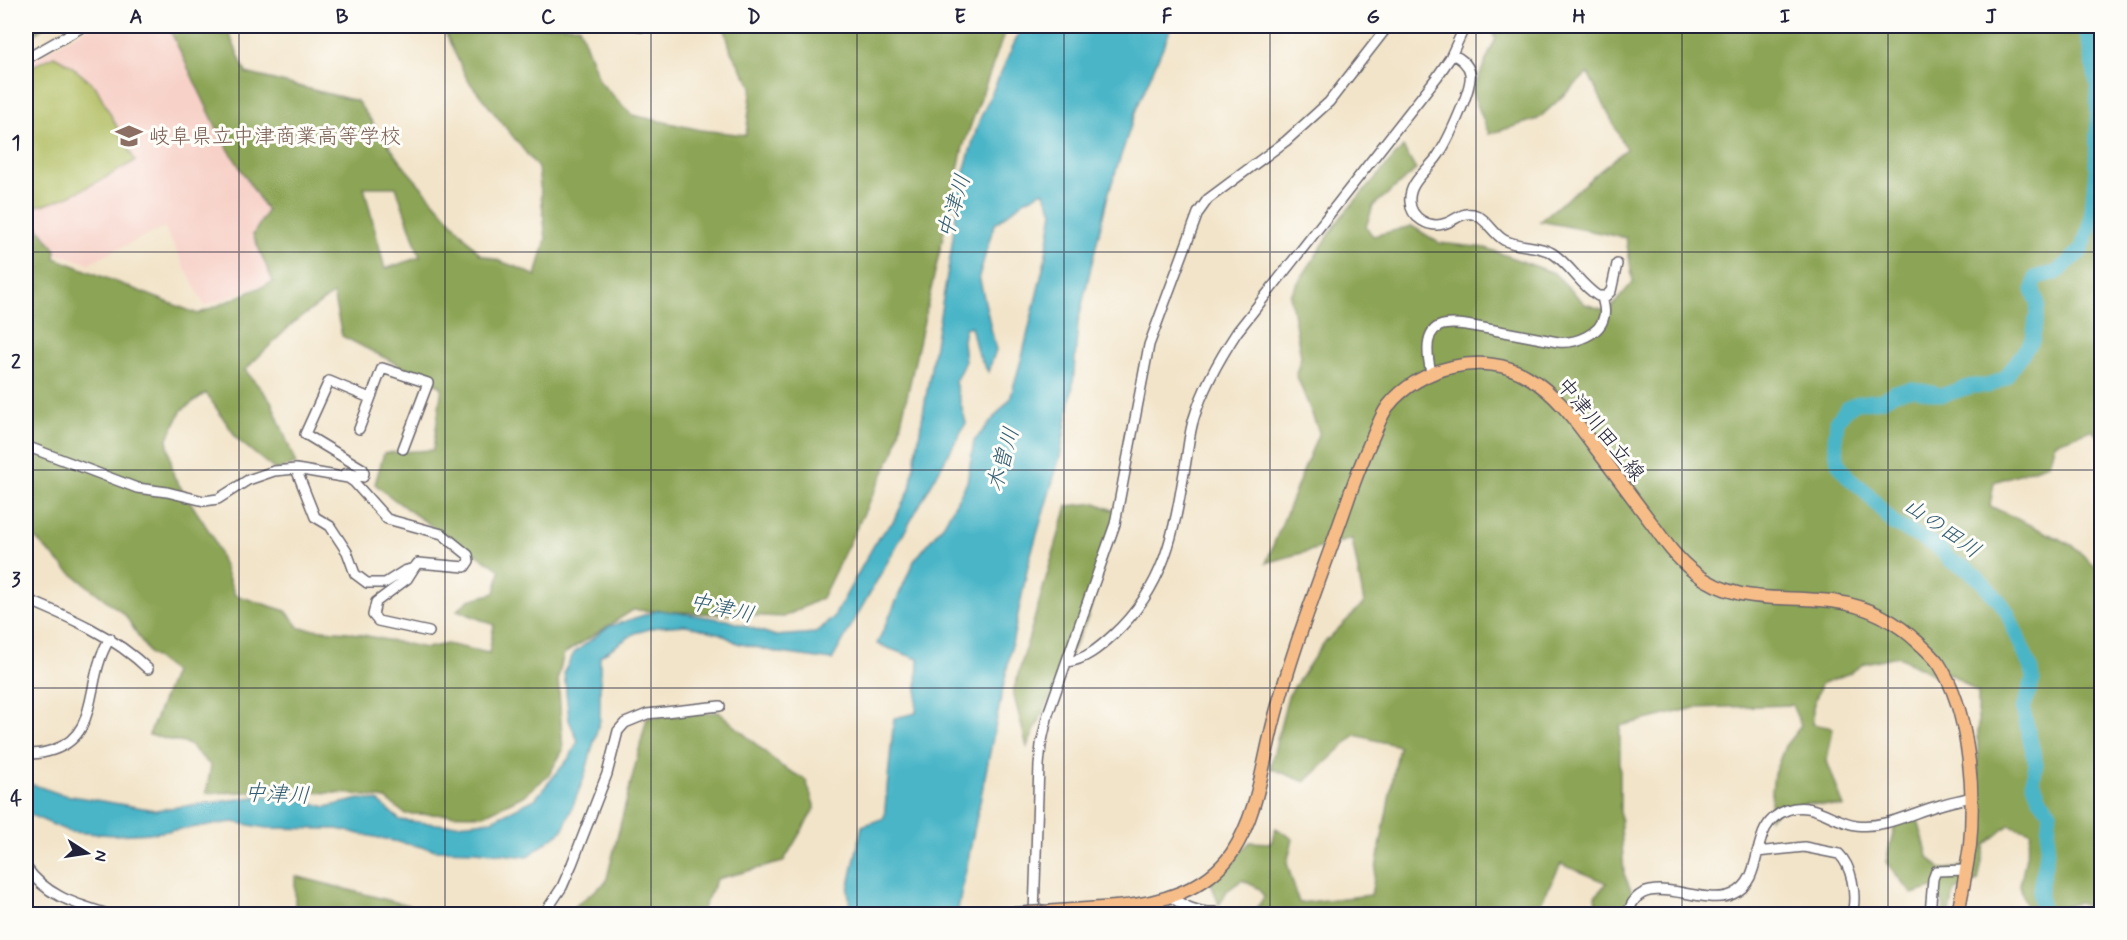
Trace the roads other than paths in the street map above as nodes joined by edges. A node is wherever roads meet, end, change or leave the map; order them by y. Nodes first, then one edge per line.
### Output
1 (84, 26) edge
2 (1388, 26) edge
3 (1465, 26) edge
4 (1452, 54) junction
5 (26, 59) edge
6 (1617, 264) dead end
7 (1602, 297) junction
8 (1431, 372) junction
9 (370, 398) junction
10 (359, 429) dead end
11 (26, 446) edge
12 (403, 449) dead end
13 (296, 469) junction
14 (337, 476) junction
15 (414, 568) junction
16 (26, 599) edge
17 (429, 632) dead end
18 (110, 638) junction
19 (1067, 662) junction
20 (148, 669) dead end
21 (720, 706) dead end
22 (26, 753) edge
23 (1971, 797) junction
24 (1757, 852) junction
25 (26, 867) edge
26 (1965, 870) junction
27 (1170, 896) junction
28 (1120, 909) edge
29 (1853, 910) dead end
30 (1190, 911) edge
31 (1215, 912) dead end
32 (108, 915) edge
33 (544, 915) edge
34 (1013, 915) edge
35 (1034, 915) edge
36 (1628, 915) edge
37 (1930, 915) edge
38 (1958, 915) edge

1 - 5 street
2 - 19 street
3 - 4 street
4 - 7 street
4 - 19 street
6 - 7 street
7 - 8 street
8 - 23 main road, 中津川田立線
8 - 27 main road, 中津川田立線
9 - 10 street
9 - 12 street
9 - 14 street
11 - 13 street
13 - 14 street
13 - 15 street
14 - 15 street
15 - 17 street
16 - 18 street
18 - 20 street
18 - 22 street
19 - 35 street
21 - 33 street
23 - 24 street
23 - 26 main road, 中津川田立線
24 - 29 street
24 - 36 street
25 - 32 street
26 - 37 street
26 - 38 main road, 中津川田立線
27 - 28 main road, 中津川田立線
27 - 30 street
28 - 34 main road, 中津川田立線, bridge
30 - 31 street

